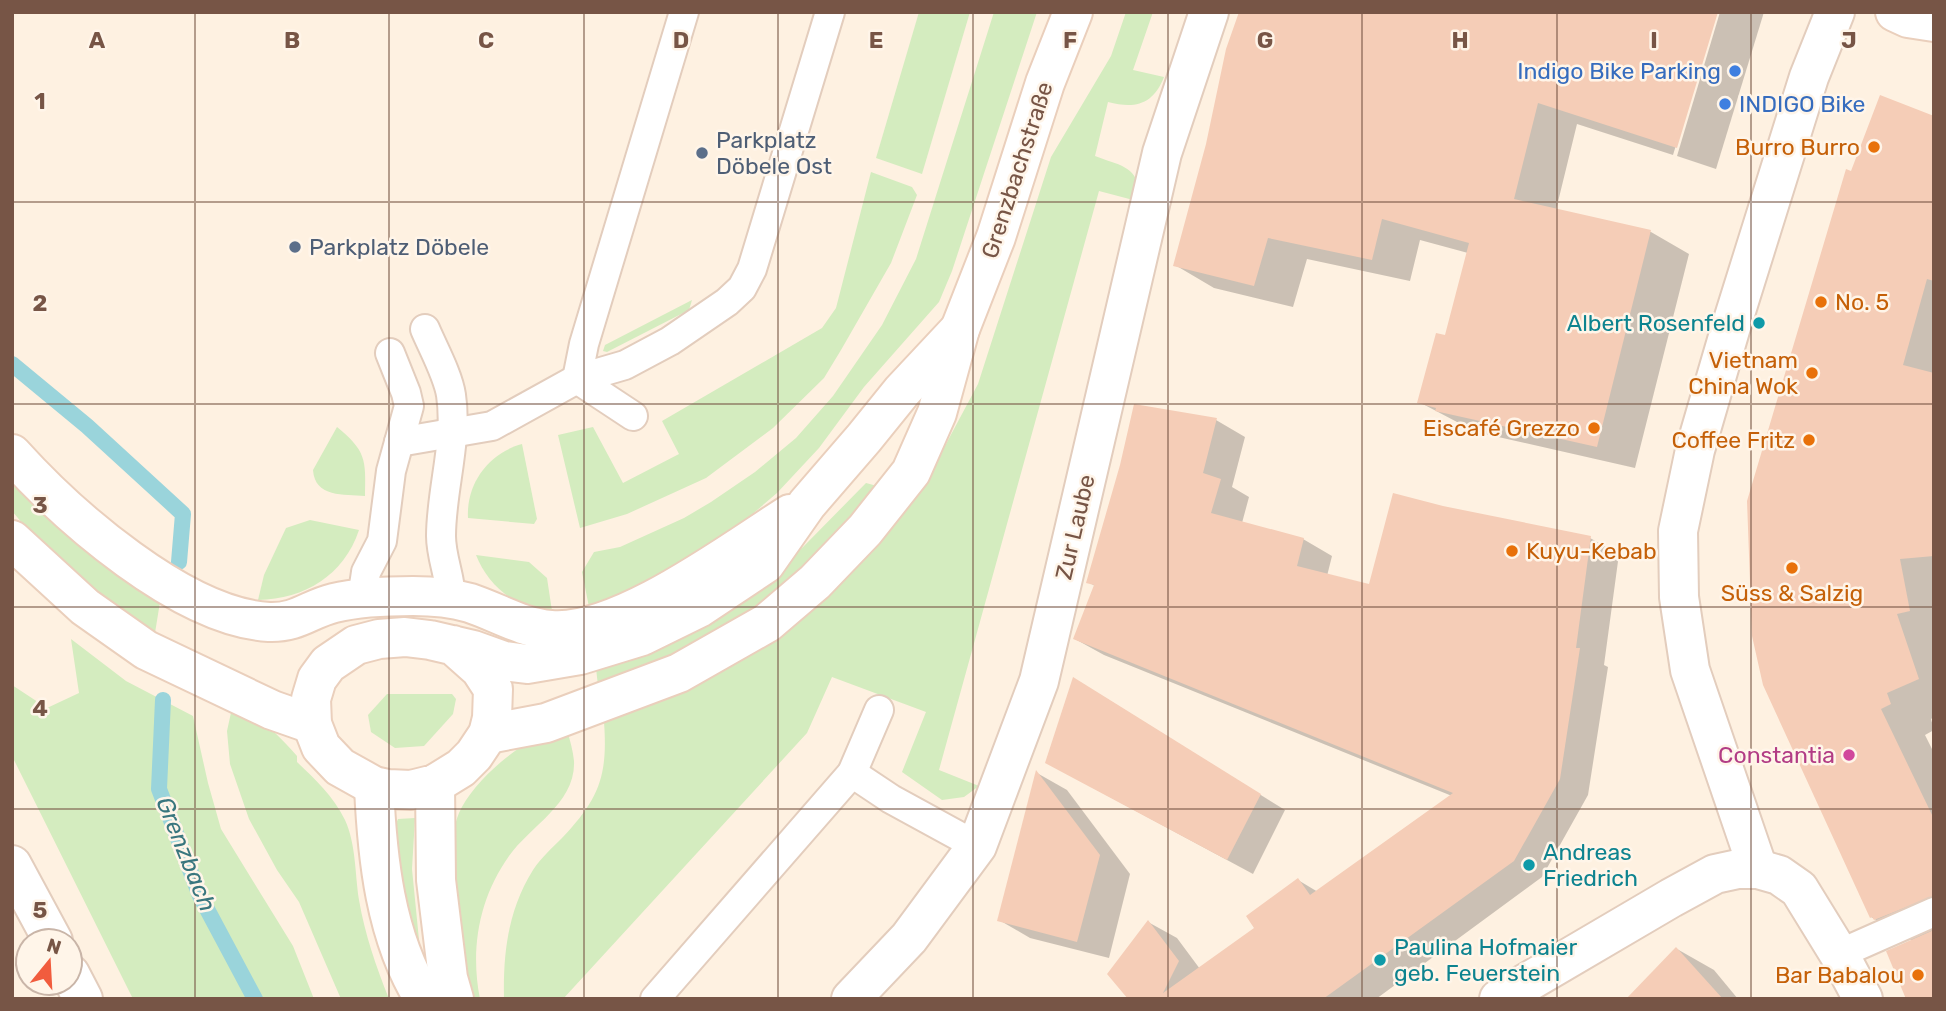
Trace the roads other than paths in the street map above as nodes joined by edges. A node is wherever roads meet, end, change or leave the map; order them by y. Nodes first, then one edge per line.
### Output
1 (684, 12) edge
2 (830, 12) edge
3 (1073, 12) edge
4 (1209, 12) edge
5 (1835, 12) edge
6 (1895, 12) edge
7 (1934, 22) edge
8 (960, 328) junction
9 (425, 329) dead end
10 (390, 353) dead end
11 (577, 379) junction
12 (633, 416) dead end
13 (451, 433) junction
14 (399, 442) junction
15 (12, 454) edge
16 (807, 504) junction
17 (12, 540) edge
18 (362, 599) junction
19 (452, 600) junction
20 (356, 645) junction
21 (453, 645) junction
22 (879, 710) dead end
23 (312, 723) junction
24 (488, 734) junction
25 (852, 773) junction
26 (435, 784) junction
27 (373, 786) junction
28 (977, 846) junction
29 (12, 865) edge
30 (1758, 869) junction
31 (1934, 912) edge
32 (45, 927) edge
33 (1839, 954) junction
34 (424, 999) edge
35 (454, 999) edge
36 (655, 999) edge
37 (850, 999) edge
38 (1499, 999) edge
39 (1863, 999) edge

1 - 11 lane
2 - 11 lane
3 - 8 street, Grenzbachstraße
4 - 28 street, Zur Laube
5 - 30 street
6 - 7 street
8 - 16 street, Grenzbachstraße
8 - 24 street, Grenzbachstraße
9 - 13 lane
10 - 14 lane
11 - 12 lane
11 - 13 lane
13 - 14 lane
13 - 19 lane
14 - 18 lane
15 - 18 street, Grenzbachstraße
16 - 19 street, Grenzbachstraße
16 - 21 street, Grenzbachstraße
17 - 23 street
18 - 19 street, Grenzbachstraße
18 - 20 street
19 - 21 street
20 - 21 street
20 - 23 street
21 - 24 street
22 - 25 lane
23 - 27 street
24 - 26 street
25 - 28 lane
25 - 36 lane
26 - 27 street
26 - 35 street
27 - 34 street
28 - 37 street, Zur Laube
29 - 32 street
30 - 33 street
30 - 38 street
31 - 33 lane
33 - 39 street

